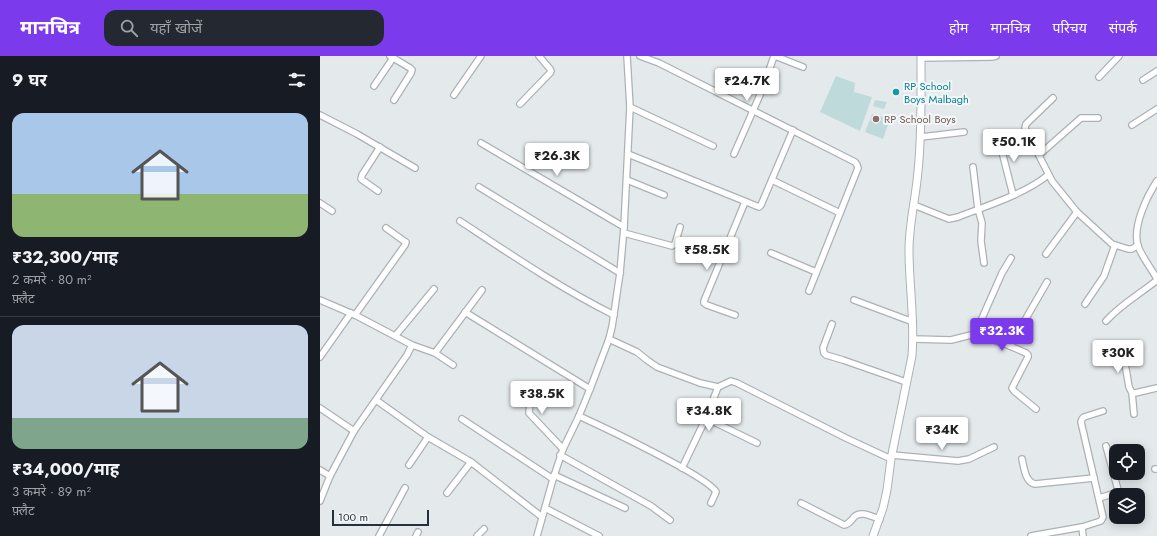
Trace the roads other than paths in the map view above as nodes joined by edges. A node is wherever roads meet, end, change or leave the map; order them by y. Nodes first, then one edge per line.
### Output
1 (481, 56) edge
2 (539, 56) edge
3 (626, 56) edge
4 (640, 56) edge
5 (775, 56) edge
6 (996, 56) edge
7 (1119, 56) edge
8 (392, 57) edge
9 (921, 57) edge
10 (803, 67) dead end
11 (1157, 71) edge
12 (1099, 77) dead end
13 (1143, 80) dead end
14 (374, 86) dead end
15 (454, 95) dead end
16 (1053, 98) dead end
17 (394, 100) dead end
18 (520, 104) dead end
19 (630, 107) junction
20 (1157, 109) edge
21 (753, 111) junction
22 (321, 118) edge
23 (1098, 118) dead end
24 (1132, 125) dead end
25 (793, 130) junction
26 (964, 132) dead end
27 (998, 136) dead end
28 (921, 137) junction
29 (481, 143) dead end
30 (713, 146) dead end
31 (380, 147) junction
32 (628, 154) junction
33 (734, 154) dead end
34 (1039, 155) junction
35 (973, 167) dead end
36 (415, 168) dead end
37 (1048, 175) junction
38 (627, 180) junction
39 (772, 180) junction
40 (1157, 181) edge
41 (479, 187) dead end
42 (378, 191) dead end
43 (664, 195) dead end
44 (1013, 195) junction
45 (745, 202) junction
46 (320, 203) edge
47 (914, 205) junction
48 (978, 209) junction
49 (332, 211) dead end
50 (1077, 212) junction
51 (840, 213) junction
52 (460, 221) dead end
53 (680, 227) dead end
54 (386, 228) dead end
55 (624, 230) junction
56 (1138, 245) junction
57 (1115, 246) junction
58 (771, 253) dead end
59 (1046, 254) dead end
60 (1011, 258) dead end
61 (984, 263) dead end
62 (816, 272) junction
63 (620, 273) junction
64 (1157, 279) edge
65 (1047, 282) dead end
66 (434, 288) dead end
67 (482, 290) dead end
68 (810, 291) dead end
69 (320, 300) edge
70 (854, 300) dead end
71 (1085, 304) dead end
72 (465, 312) junction
73 (353, 314) junction
74 (614, 315) junction
75 (735, 315) dead end
76 (1106, 320) dead end
77 (913, 322) junction
78 (832, 324) dead end
79 (975, 334) junction
80 (396, 335) junction
81 (609, 339) junction
82 (914, 339) junction
83 (412, 345) junction
84 (1010, 346) junction
85 (1122, 347) dead end
86 (435, 353) junction
87 (320, 357) edge
88 (453, 365) dead end
89 (906, 382) junction
90 (718, 387) junction
91 (1157, 388) edge
92 (590, 389) junction
93 (1132, 393) junction
94 (516, 395) dead end
95 (376, 400) junction
96 (320, 408) edge
97 (1036, 409) dead end
98 (1104, 411) dead end
99 (1134, 414) dead end
100 (580, 416) junction
101 (706, 418) junction
102 (462, 419) dead end
103 (354, 431) junction
104 (428, 437) junction
105 (757, 443) dead end
106 (1106, 446) dead end
107 (994, 447) dead end
108 (563, 448) junction
109 (560, 455) junction
110 (891, 457) junction
111 (1022, 459) dead end
112 (471, 462) junction
113 (408, 465) dead end
114 (682, 468) junction
115 (320, 470) edge
116 (330, 476) junction
117 (553, 477) junction
118 (1094, 478) junction
119 (406, 488) dead end
120 (447, 493) dead end
121 (1099, 498) junction
122 (320, 501) edge
123 (711, 503) dead end
124 (801, 503) dead end
125 (545, 508) junction
126 (625, 508) dead end
127 (542, 517) junction
128 (880, 519) junction
129 (670, 520) dead end
130 (1082, 527) junction
131 (484, 529) dead end
132 (379, 536) edge
133 (477, 536) edge
134 (537, 536) edge
135 (599, 536) edge
136 (873, 536) edge
137 (1031, 536) edge
138 (1083, 536) edge

1 - 15 street
2 - 18 street
3 - 19 street
4 - 21 street
5 - 10 street
5 - 21 street
6 - 9 street
7 - 12 street
8 - 14 street
8 - 17 street
9 - 28 street
11 - 13 street
16 - 34 street
19 - 30 street
19 - 32 street
20 - 24 street
21 - 25 street
21 - 33 street
22 - 31 street
23 - 34 street
25 - 39 street
25 - 51 street
26 - 28 street
27 - 44 street
28 - 47 street
29 - 55 street
31 - 36 street
31 - 42 street
32 - 38 street
32 - 45 street
34 - 37 street
35 - 48 street
37 - 44 street
37 - 50 street
38 - 43 street
38 - 55 street
39 - 45 street
39 - 51 street
40 - 56 street
41 - 63 street
44 - 48 street
45 - 75 street
46 - 49 street
47 - 48 street
47 - 77 street
48 - 61 street
50 - 57 street
50 - 59 street
51 - 62 street
52 - 74 street
53 - 55 street
54 - 73 street
55 - 63 street
56 - 57 street
56 - 64 street
57 - 71 street
58 - 62 street
60 - 79 street
62 - 68 street
63 - 74 street
64 - 76 street
65 - 84 street
66 - 80 street
67 - 72 street
69 - 73 street
70 - 77 street
72 - 86 street
72 - 92 street
73 - 80 street
73 - 87 street
74 - 81 street
77 - 82 street
78 - 89 street
79 - 82 street
79 - 84 street
80 - 83 street
81 - 90 street
81 - 92 street
82 - 89 street
83 - 86 street
83 - 95 street
84 - 97 street
85 - 93 street
86 - 88 street
89 - 110 street
90 - 101 street
90 - 110 street
91 - 93 street
92 - 100 street
93 - 99 street
94 - 108 street
95 - 103 street
95 - 104 street
96 - 103 street
98 - 118 street
100 - 108 street
100 - 114 street
101 - 105 street
101 - 114 street
102 - 117 street
103 - 116 street
104 - 112 street
104 - 113 street
106 - 121 street
107 - 110 street
108 - 109 street
109 - 117 street
109 - 129 street
110 - 128 street
111 - 118 street
112 - 120 street
112 - 127 street
114 - 123 street
115 - 116 street
116 - 122 street
117 - 125 street
117 - 126 street
118 - 121 street
119 - 132 street
121 - 130 street
124 - 128 street
125 - 127 street
125 - 135 street
127 - 134 street
128 - 136 street
130 - 137 street
130 - 138 street
131 - 133 street

